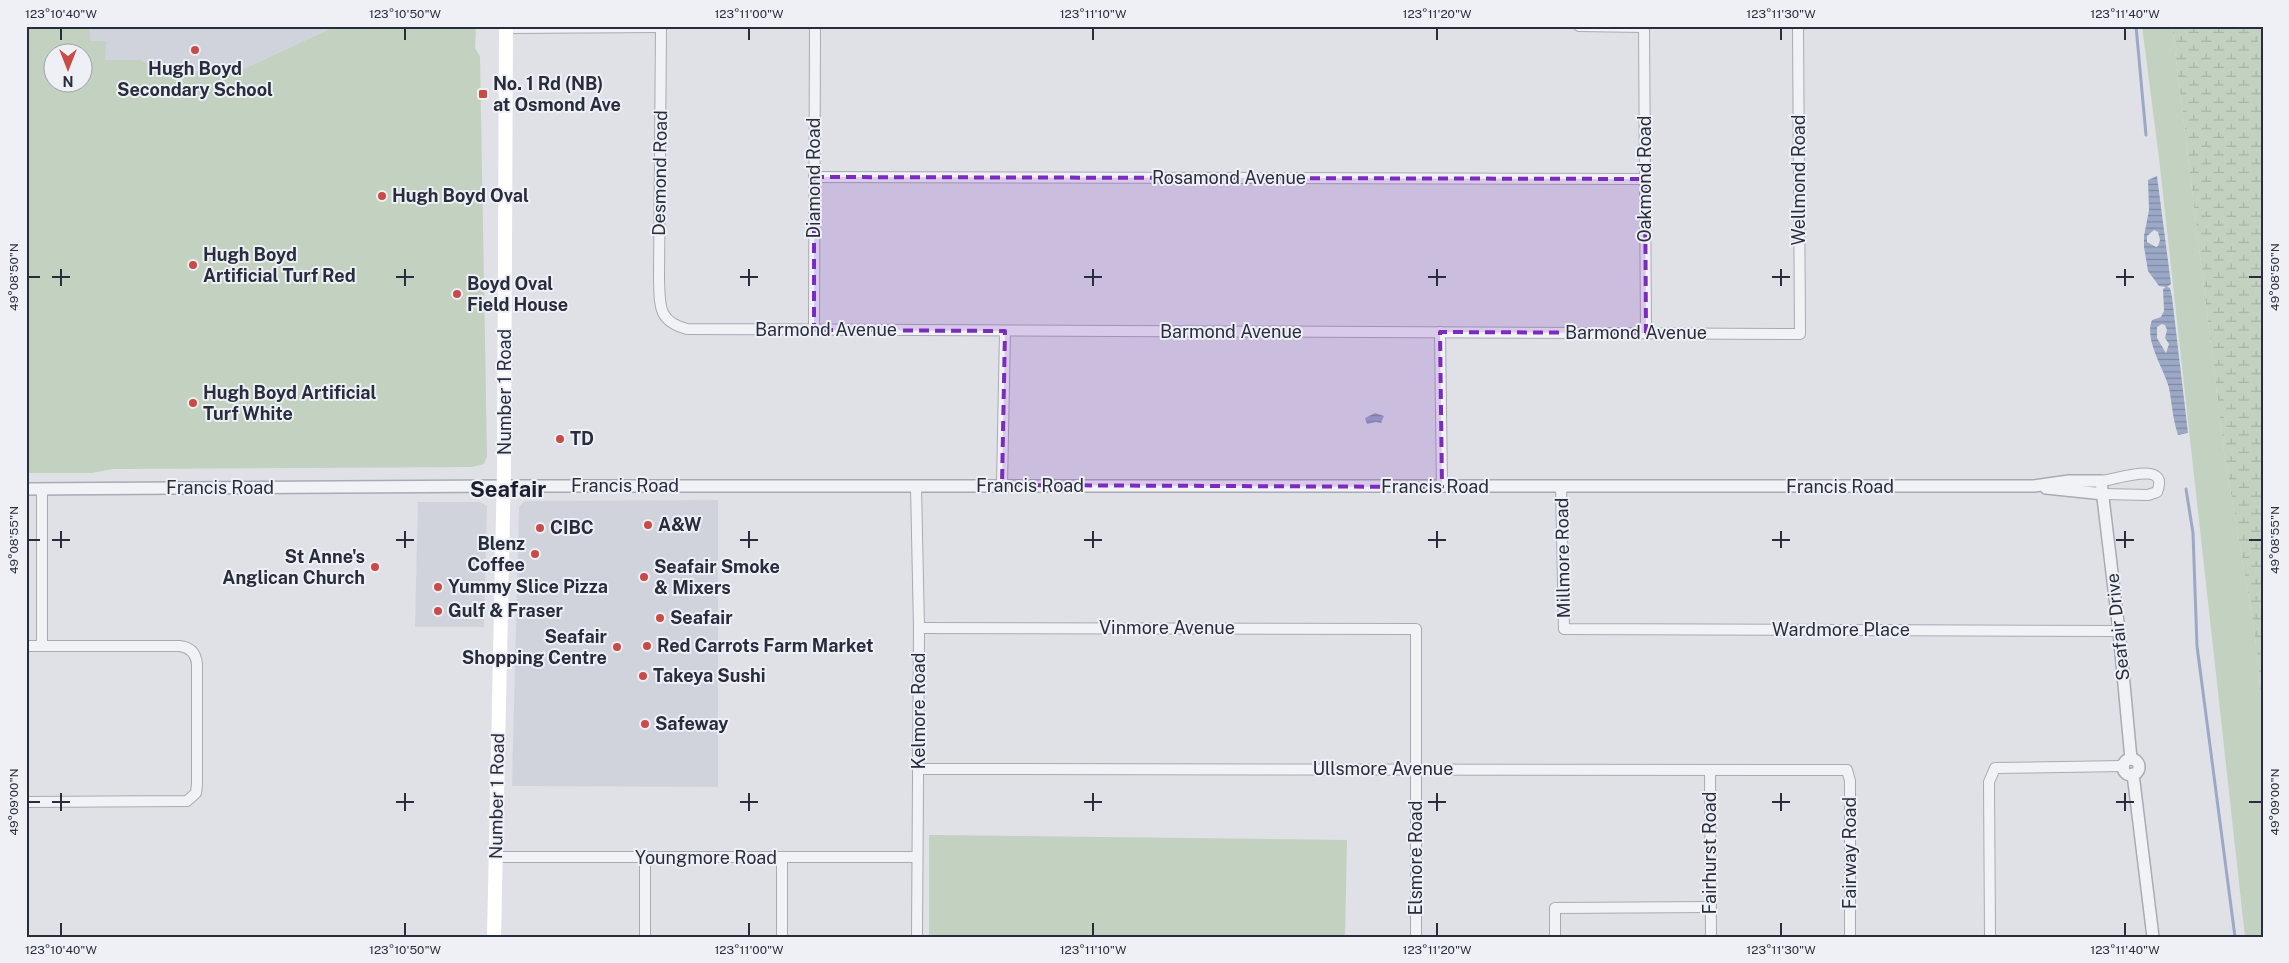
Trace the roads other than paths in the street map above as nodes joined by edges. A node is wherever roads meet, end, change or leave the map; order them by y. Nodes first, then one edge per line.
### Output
1 (815, 26) edge
2 (1580, 26) edge
3 (1644, 26) edge
4 (1798, 26) edge
5 (506, 27) edge
6 (661, 27) edge
7 (814, 177) junction
8 (1645, 179) junction
9 (665, 319) joint
10 (814, 330) junction
11 (1004, 331) junction
12 (1440, 332) junction
13 (1646, 333) junction
14 (1800, 334) joint
15 (2101, 481) junction
16 (1002, 485) junction
17 (504, 486) junction
18 (916, 486) junction
19 (2034, 486) junction
20 (1442, 487) junction
21 (1561, 487) junction
22 (26, 489) edge
23 (42, 489) junction
24 (2104, 494) junction
25 (919, 628) junction
26 (1416, 629) joint
27 (1564, 629) joint
28 (2119, 631) junction
29 (26, 646) edge
30 (42, 646) junction
31 (2127, 763) junction
32 (919, 769) junction
33 (1416, 769) junction
34 (1710, 770) junction
35 (1847, 770) joint
36 (26, 802) edge
37 (917, 857) junction
38 (496, 858) junction
39 (645, 858) junction
40 (782, 858) junction
41 (1710, 907) junction
42 (494, 937) edge
43 (645, 937) edge
44 (782, 937) edge
45 (918, 937) edge
46 (1416, 937) edge
47 (1555, 937) edge
48 (1710, 937) edge
49 (1850, 937) edge
50 (1990, 937) edge
51 (2153, 937) edge

1 - 7 street, Diamond Road
2 - 3 street
3 - 8 street, Oakmond Road
4 - 14 street, Wellmond Road
5 - 6 street
5 - 17 main road, Number 1 Road
6 - 9 street, Desmond Road
7 - 8 street, Rosamond Avenue
7 - 10 street, Diamond Road
8 - 13 street, Oakmond Road
9 - 10 street, Barmond Avenue
10 - 11 street, Barmond Avenue
11 - 12 street, Barmond Avenue
11 - 16 street
12 - 13 street, Barmond Avenue
12 - 20 street
13 - 14 street, Barmond Avenue
15 - 19 street, Francis Road
15 - 24 street, Seafair Drive
15 - 24 street, Francis Road
16 - 18 street, Francis Road
16 - 20 street, Francis Road
17 - 18 street, Francis Road
17 - 23 street, Francis Road
17 - 38 main road, Number 1 Road
18 - 25 street, Kelmore Road
19 - 21 street, Francis Road
19 - 24 street, Francis Road
20 - 21 street, Francis Road
21 - 27 street, Millmore Road
22 - 23 street, Francis Road
23 - 30 street
24 - 28 street, Seafair Drive
25 - 26 street, Vinmore Avenue
25 - 32 street, Kelmore Road
26 - 33 street, Elsmore Road
27 - 28 street, Wardmore Place
28 - 31 street, Seafair Drive
29 - 30 street
30 - 36 street
31 - 50 street
31 - 51 street
32 - 33 street, Ullsmore Avenue
32 - 37 street, Kelmore Road
33 - 34 street, Ullsmore Avenue
33 - 46 street, Elsmore Road
34 - 35 street, Ullsmore Avenue
34 - 41 street, Fairhurst Road
35 - 49 street, Fairway Road
37 - 40 street, Youngmore Road
37 - 45 street, Kelmore Road
38 - 39 street, Youngmore Road
38 - 42 main road, Number 1 Road
39 - 40 street, Youngmore Road
39 - 43 street
40 - 44 street
41 - 47 street
41 - 48 street, Fairhurst Road

